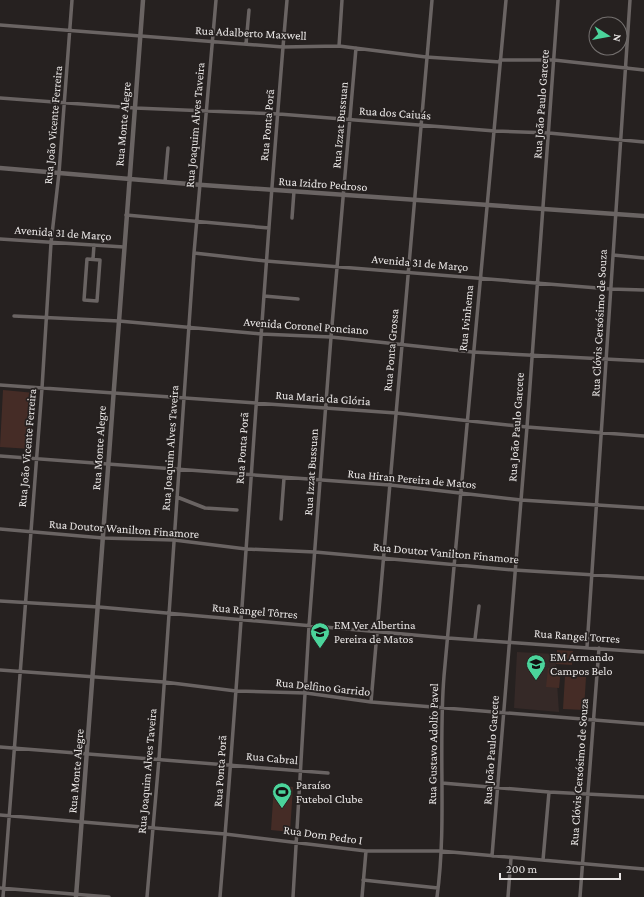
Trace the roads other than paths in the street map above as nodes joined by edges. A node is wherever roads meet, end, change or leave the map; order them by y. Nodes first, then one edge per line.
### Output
1 (72, 0) edge
2 (143, 0) edge
3 (216, 0) edge
4 (287, 0) edge
5 (342, 0) edge
6 (432, 0) edge
7 (506, 0) edge
8 (558, 0) edge
9 (630, 0) edge
10 (249, 10) dead end
11 (0, 25) edge
12 (71, 30) junction
13 (140, 36) junction
14 (213, 42) junction
15 (246, 44) junction
16 (339, 46) junction
17 (283, 47) junction
18 (356, 48) junction
19 (426, 57) junction
20 (554, 60) junction
21 (500, 61) junction
22 (625, 69) junction
23 (644, 70) edge
24 (0, 98) edge
25 (65, 102) junction
26 (135, 108) junction
27 (206, 111) junction
28 (278, 114) junction
29 (351, 120) junction
30 (421, 124) junction
31 (495, 131) junction
32 (549, 133) junction
33 (620, 141) junction
34 (644, 142) edge
35 (168, 148) dead end
36 (0, 168) edge
37 (60, 173) junction
38 (128, 178) junction
39 (165, 182) junction
40 (200, 185) junction
41 (272, 190) junction
42 (294, 192) junction
43 (343, 195) junction
44 (414, 200) junction
45 (488, 205) junction
46 (544, 209) junction
47 (615, 214) junction
48 (126, 215) junction
49 (644, 216) edge
50 (292, 218) dead end
51 (197, 222) junction
52 (269, 228) junction
53 (0, 239) edge
54 (52, 243) junction
55 (94, 245) junction
56 (124, 247) junction
57 (194, 253) junction
58 (613, 255) junction
59 (644, 258) edge
60 (93, 259) junction
61 (266, 261) junction
62 (338, 265) junction
63 (408, 272) junction
64 (480, 278) junction
65 (537, 282) junction
66 (610, 289) junction
67 (644, 290) edge
68 (264, 296) junction
69 (298, 299) dead end
70 (14, 316) dead end
71 (46, 318) junction
72 (119, 321) junction
73 (189, 326) junction
74 (261, 334) junction
75 (331, 337) junction
76 (401, 345) junction
77 (472, 352) junction
78 (532, 354) junction
79 (607, 360) junction
80 (644, 361) edge
81 (0, 385) edge
82 (42, 388) junction
83 (113, 394) junction
84 (184, 398) junction
85 (255, 403) junction
86 (326, 408) junction
87 (396, 413) junction
88 (467, 421) junction
89 (527, 427) junction
90 (602, 434) junction
91 (644, 436) edge
92 (0, 456) edge
93 (37, 460) junction
94 (109, 465) junction
95 (179, 470) junction
96 (250, 476) junction
97 (284, 478) junction
98 (320, 481) junction
99 (390, 485) junction
100 (461, 493) junction
101 (177, 497) junction
102 (521, 500) junction
103 (596, 504) junction
104 (644, 508) edge
105 (237, 510) dead end
106 (281, 519) dead end
107 (0, 529) edge
108 (31, 532) junction
109 (103, 538) junction
110 (174, 540) junction
111 (246, 549) junction
112 (315, 552) junction
113 (383, 557) junction
114 (454, 564) junction
115 (514, 570) junction
116 (591, 576) junction
117 (644, 578) edge
118 (0, 601) edge
119 (25, 603) junction
120 (479, 606) dead end
121 (99, 607) junction
122 (169, 613) junction
123 (241, 620) junction
124 (309, 626) junction
125 (377, 631) junction
126 (448, 638) junction
127 (475, 639) junction
128 (509, 641) junction
129 (587, 647) junction
130 (598, 648) junction
131 (644, 652) edge
132 (0, 670) edge
133 (21, 672) junction
134 (94, 678) junction
135 (164, 682) junction
136 (236, 691) junction
137 (306, 693) junction
138 (371, 702) junction
139 (442, 708) junction
140 (504, 713) junction
141 (593, 720) junction
142 (644, 724) edge
143 (0, 746) edge
144 (15, 748) junction
145 (88, 754) junction
146 (159, 759) junction
147 (230, 765) junction
148 (299, 770) junction
149 (328, 773) dead end
150 (442, 783) junction
151 (498, 788) junction
152 (549, 792) junction
153 (588, 794) junction
154 (644, 797) edge
155 (0, 816) edge
156 (9, 816) junction
157 (82, 822) junction
158 (152, 827) junction
159 (225, 834) junction
160 (297, 841) junction
161 (440, 851) junction
162 (366, 852) junction
163 (492, 856) junction
164 (511, 858) junction
165 (543, 860) junction
166 (583, 863) junction
167 (644, 869) edge
168 (363, 880) junction
169 (2, 888) edge
170 (438, 888) junction
171 (76, 896) edge
172 (3, 897) edge
173 (109, 897) edge
174 (147, 897) edge
175 (220, 897) edge
176 (293, 897) edge
177 (362, 897) edge
178 (437, 897) edge
179 (508, 897) edge
180 (580, 897) edge

1 - 12 street, Rua João Vicente Ferreira
2 - 13 street, Rua Monte Alegre
3 - 14 street, Rua Joaquim Alves Taveira
4 - 17 street, Rua Ponta Porã
5 - 16 street
6 - 19 street, Rua Ponta Grossa
7 - 21 street, Rua Ivinhema
8 - 20 street, Rua João Paulo Garcete
9 - 22 street, Rua Clóvis Cersósimo de Souza
10 - 15 street
11 - 12 street, Rua Adalberto Maxwell
12 - 13 street, Rua Adalberto Maxwell
12 - 25 street, Rua João Vicente Ferreira
13 - 14 street, Rua Adalberto Maxwell
13 - 26 street, Rua Monte Alegre
14 - 15 street, Rua Adalberto Maxwell
14 - 27 street, Rua Joaquim Alves Taveira
15 - 17 street, Rua Adalberto Maxwell
16 - 17 street, Rua Adalberto Maxwell
16 - 18 street, Rua Adalberto Maxwell
17 - 28 street, Rua Ponta Porã
18 - 19 street, Rua Adalberto Maxwell
18 - 29 street, Rua Izzat Bussuan
19 - 21 street, Rua Adalberto Maxwell
19 - 30 street, Rua Ponta Grossa
20 - 21 street, Rua Adalberto Maxwell
20 - 22 street, Rua Adalberto Maxwell
20 - 32 street, Rua João Paulo Garcete
21 - 31 street, Rua Ivinhema
22 - 23 street, Rua Adalberto Maxwell
22 - 33 street, Rua Clóvis Cersósimo de Souza
24 - 25 street, Rua dos Caiuás
25 - 26 street, Rua dos Caiuás
25 - 37 street, Rua João Vicente Ferreira
26 - 27 street, Rua dos Caiuás
26 - 38 street, Rua Monte Alegre
27 - 28 street, Rua dos Caiuás
27 - 40 street, Rua Joaquim Alves Taveira
28 - 29 street, Rua dos Caiuás
28 - 41 street, Rua Ponta Porã
29 - 30 street, Rua dos Caiuás
29 - 43 street, Rua Izzat Bussuan
30 - 31 street, Rua dos Caiuás
30 - 44 street, Rua Ponta Grossa
31 - 32 street, Rua dos Caiuás
31 - 45 street, Rua Ivinhema
32 - 33 street, Rua dos Caiuás
32 - 46 street, Rua João Paulo Garcete
33 - 34 street, Rua dos Caiuás
33 - 47 street, Rua Clóvis Cersósimo de Souza
35 - 39 street
36 - 37 street, Rua Izidro Pedroso
37 - 38 street, Rua Izidro Pedroso
37 - 54 street, Rua João Vicente Ferreira
38 - 39 street, Rua Izidro Pedroso
38 - 48 street, Rua Monte Alegre
39 - 40 street, Rua Izidro Pedroso
40 - 41 street, Rua Izidro Pedroso
40 - 51 street, Rua Joaquim Alves Taveira
41 - 42 street, Rua Izidro Pedroso
41 - 52 street, Rua Ponta Porã
42 - 43 street, Rua Izidro Pedroso
42 - 50 street
43 - 44 street, Rua Izidro Pedroso
43 - 62 street, Rua Izzat Bussuan
44 - 45 street, Rua Izidro Pedroso
44 - 63 street, Rua Ponta Grossa
45 - 46 street, Rua Izidro Pedroso
45 - 64 street, Rua Ivinhema
46 - 47 street, Rua Izidro Pedroso
46 - 65 street, Rua João Paulo Garcete
47 - 49 street, Rua Izidro Pedroso
47 - 58 street, Rua Clóvis Cersósimo de Souza
48 - 51 street
48 - 56 street, Rua Monte Alegre
51 - 52 street
51 - 57 street, Rua Joaquim Alves Taveira
52 - 61 street, Rua Ponta Porã
53 - 54 street, Avenida 31 de Março
54 - 55 street, Avenida 31 de Março
54 - 71 street, Rua João Vicente Ferreira
55 - 56 street, Avenida 31 de Março
55 - 60 street
56 - 72 street, Rua Monte Alegre
57 - 61 street, Avenida 31 de Março
57 - 73 street, Rua Joaquim Alves Taveira
58 - 59 street
58 - 66 street, Rua Clóvis Cersósimo de Souza
60 - 60 street
61 - 62 street, Avenida 31 de Março
61 - 68 street, Rua Ponta Porã
62 - 63 street, Avenida 31 de Março
62 - 75 street, Rua Izzat Bussuan
63 - 64 street, Avenida 31 de Março
63 - 76 street, Rua Ponta Grossa
64 - 65 street, Avenida 31 de Março
64 - 77 street, Rua Ivinhema
65 - 66 street, Avenida 31 de Março
65 - 78 street, Rua João Paulo Garcete
66 - 67 street, Avenida 31 de Março
66 - 79 street, Rua Clóvis Cersósimo de Souza
68 - 69 street
68 - 74 street, Rua Ponta Porã
70 - 71 street, Avenida Coronel Ponciano
71 - 72 street, Avenida Coronel Ponciano
71 - 82 street, Rua João Vicente Ferreira
72 - 73 street, Avenida Coronel Ponciano
72 - 83 street, Rua Monte Alegre
73 - 74 street, Avenida Coronel Ponciano
73 - 84 street, Rua Joaquim Alves Taveira
74 - 75 street, Avenida Coronel Ponciano
74 - 85 street, Rua Ponta Porã
75 - 76 street, Avenida Coronel Ponciano
75 - 86 street, Rua Izzat Bussuan
76 - 77 street, Avenida Coronel Ponciano
76 - 87 street, Rua Ponta Grossa
77 - 78 street, Avenida Coronel Ponciano
77 - 88 street, Rua Ivinhema
78 - 79 street, Avenida Coronel Ponciano
78 - 89 street, Rua João Paulo Garcete
79 - 80 street, Avenida Coronel Ponciano
79 - 90 street, Rua Clóvis Cersósimo de Souza
81 - 82 street, Rua Maria da Glória
82 - 83 street, Rua Maria da Glória
82 - 93 street, Rua João Vicente Ferreira
83 - 84 street, Rua Maria da Glória
83 - 94 street, Rua Monte Alegre
84 - 85 street, Rua Maria da Glória
84 - 95 street, Rua Joaquim Alves Taveira
85 - 86 street, Rua Maria da Glória
85 - 96 street, Rua Ponta Porã
86 - 87 street, Rua Maria da Glória
86 - 98 street, Rua Izzat Bussuan
87 - 88 street, Rua Maria da Glória
87 - 99 street, Rua Ponta Grossa
88 - 89 street, Rua Maria da Glória
88 - 100 street, Rua Ivinhema
89 - 90 street, Rua Maria da Glória
89 - 102 street, Rua João Paulo Garcete
90 - 91 street, Rua Maria da Glória
90 - 103 street, Rua Clóvis Cersósimo de Souza
92 - 93 street, Rua Hiran Pereira de Matos
93 - 94 street, Rua Hiran Pereira de Matos
93 - 108 street, Rua João Vicente Ferreira
94 - 95 street, Rua Hiran Pereira de Matos
94 - 109 street, Rua Monte Alegre
95 - 96 street, Rua Hiran Pereira de Matos
95 - 101 street, Rua Joaquim Alves Taveira
96 - 97 street, Rua Hiran Pereira de Matos
96 - 111 street, Rua Ponta Porã
97 - 98 street, Rua Hiran Pereira de Matos
97 - 106 street
98 - 99 street, Rua Hiran Pereira de Matos
98 - 112 street, Rua Izzat Bussuan
99 - 100 street, Rua Hiran Pereira de Matos
99 - 113 street, Rua Ponta Grossa
100 - 102 street, Rua Hiran Pereira de Matos
100 - 114 street, Rua Ivinhema
101 - 105 street
101 - 110 street, Rua Joaquim Alves Taveira
102 - 103 street, Rua Hiran Pereira de Matos
102 - 115 street, Rua João Paulo Garcete
103 - 104 street, Rua Hiran Pereira de Matos
103 - 116 street, Rua Clóvis Cersósimo de Souza
107 - 108 street, Rua Doutor Wanilton Finamore
108 - 109 street, Rua Doutor Wanilton Finamore
108 - 119 street, Rua João Vicente Ferreira
109 - 110 street, Rua Doutor Wanilton Finamore
109 - 121 street, Rua Monte Alegre
110 - 111 street, Rua Doutor Wanilton Finamore
110 - 122 street, Rua Joaquim Alves Taveira
111 - 112 street, Rua Doutor Vanilton Finamore
111 - 123 street, Rua Ponta Porã
112 - 113 street, Rua Doutor Vanilton Finamore
112 - 124 street, Rua Izzat Bussuan
113 - 114 street, Rua Doutor Vanilton Finamore
113 - 125 street, Rua Ponta Grossa
114 - 115 street, Rua Doutor Vanilton Finamore
114 - 126 street, Rua Ivinhema
115 - 116 street, Rua Doutor Vanilton Finamore
115 - 128 street, Rua João Paulo Garcete
116 - 117 street, Rua Doutor Vanilton Finamore
116 - 129 street, Rua Clóvis Cersósimo de Souza
118 - 119 street, Rua Rangel Tôrres
119 - 121 street, Rua Rangel Tôrres
119 - 133 street, Rua João Vicente Ferreira
120 - 127 street
121 - 122 street, Rua Rangel Tôrres
121 - 134 street, Rua Monte Alegre
122 - 123 street, Rua Rangel Tôrres
122 - 135 street, Rua Joaquim Alves Taveira
123 - 124 street, Rua Rangel Tôrres
123 - 136 street, Rua Ponta Porã
124 - 125 street, Rua Rangel Tôrres
124 - 137 street, Rua Izzat Bussuan
125 - 126 street, Rua Rangel Tôrres
125 - 138 street, Rua Ponta Grossa
126 - 127 street, Rua Rangel Tôrres
126 - 139 street, Rua Gustavo Adolfo Pavel
127 - 128 street, Rua Rangel Tôrres
128 - 129 street, Rua Rangel Torres
128 - 140 street, Rua João Paulo Garcete
129 - 130 street, Rua Rangel Torres
130 - 131 street, Rua Rangel Torres
130 - 141 street, Rua Clóvis Cersósimo de Souza
132 - 133 street, Rua Delfino Garrido
133 - 134 street, Rua Delfino Garrido
133 - 144 street, Rua João Vicente Ferreira
134 - 135 street, Rua Delfino Garrido
134 - 145 street, Rua Monte Alegre
135 - 136 street, Rua Delfino Garrido
135 - 146 street, Rua Joaquim Alves Taveira
136 - 137 street, Rua Delfino Garrido
136 - 147 street, Rua Ponta Porã
137 - 138 street, Rua Delfino Garrido
137 - 148 street, Rua Izzat Bussuan
138 - 139 street, Rua Delfino Garrido
139 - 140 street, Rua Delfino Garrido
139 - 150 street, Rua Gustavo Adolfo Pavel
140 - 141 street, Rua Delfino Garrido
140 - 151 street, Rua João Paulo Garcete
141 - 142 street, Rua Delfino Garrido
141 - 153 street, Rua Clóvis Cersósimo de Souza
143 - 144 street, Rua Cabral
144 - 145 street, Rua Cabral
144 - 156 street, Rua João Vicente Ferreira
145 - 146 street, Rua Cabral
145 - 157 street, Rua Monte Alegre
146 - 147 street, Rua Cabral
146 - 158 street, Rua Joaquim Alves Taveira
147 - 148 street, Rua Cabral
147 - 159 street, Rua Ponta Porã
148 - 149 street, Rua Cabral
148 - 160 street, Rua Izzat Bussuan
150 - 151 street
150 - 161 street, Rua Gustavo Adolfo Pavel
151 - 152 street
151 - 163 street, Rua João Paulo Garcete
152 - 153 street
152 - 165 street
153 - 154 street
153 - 166 street, Rua Clóvis Cersósimo de Souza
155 - 156 street, Rua Dom Pedro I
156 - 157 street, Rua Dom Pedro I
156 - 169 street, Rua João Vicente Ferreira
157 - 158 street, Rua Dom Pedro I
157 - 171 street, Rua Monte Alegre
158 - 159 street, Rua Dom Pedro I
158 - 174 street, Rua Joaquim Alves Taveira
159 - 160 street, Rua Dom Pedro I
159 - 175 street, Rua Ponta Porã
160 - 162 street, Rua Dom Pedro I
160 - 176 street, Rua Izzat Bussuan
161 - 162 street, Rua Dom Pedro I
161 - 163 street, Rua Dom Pedro I
161 - 170 street
162 - 168 street
163 - 164 street, Rua Dom Pedro I
164 - 165 street, Rua Dom Pedro I
164 - 179 street
165 - 166 street, Rua Dom Pedro I
166 - 167 street, Rua Dom Pedro I
166 - 180 street, Rua Clóvis Cersósimo de Souza
168 - 170 street
168 - 177 street
169 - 171 street
169 - 172 street, Rua João Vicente Ferreira
170 - 178 street
171 - 173 street

